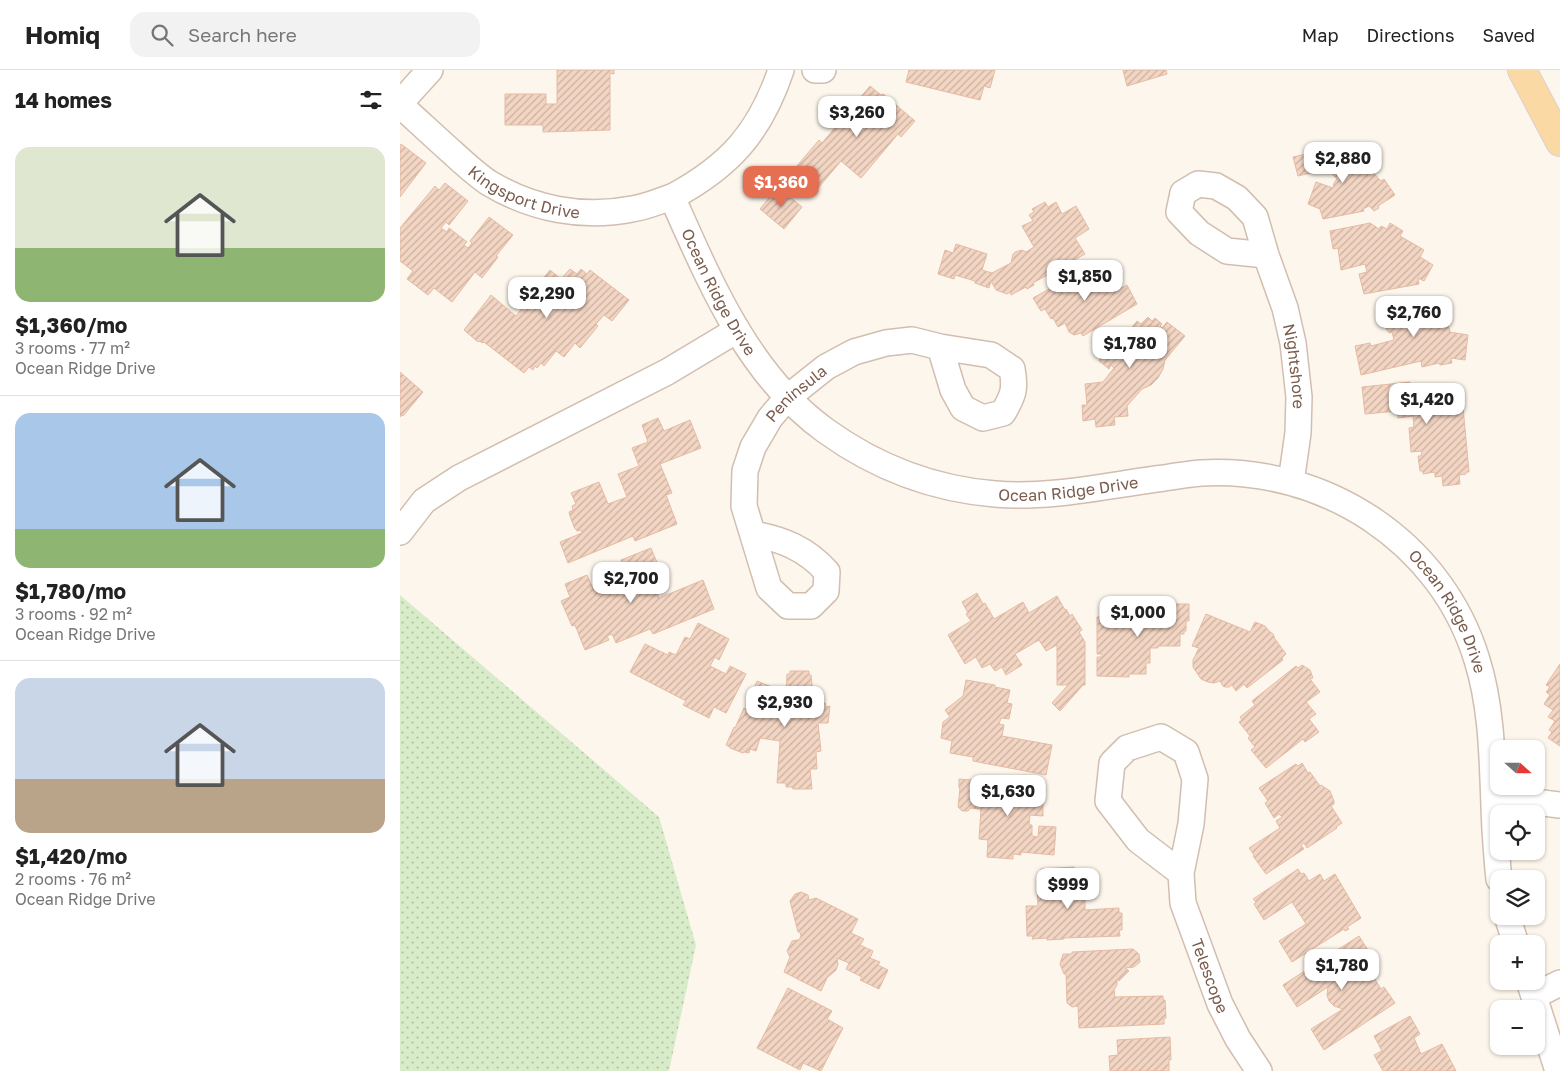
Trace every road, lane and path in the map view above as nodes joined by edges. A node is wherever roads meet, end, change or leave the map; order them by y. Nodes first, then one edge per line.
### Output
1 (430, 70) edge
2 (781, 70) edge
3 (815, 70) edge
4 (823, 70) edge
5 (1522, 70) edge
6 (400, 104) edge
7 (1560, 142) edge
8 (672, 197) junction
9 (1266, 255) dead end
10 (737, 330) junction
11 (940, 347) dead end
12 (787, 398) junction
13 (1291, 482) junction
14 (400, 532) edge
15 (753, 534) dead end
16 (1494, 797) junction
17 (1560, 806) edge
18 (1498, 870) edge
19 (1181, 873) junction
20 (1560, 983) edge
21 (1545, 986) edge
22 (1531, 990) edge
23 (1259, 1071) edge
24 (1558, 1071) edge

1 - 6 street
2 - 8 street
3 - 4 street
5 - 7 main road
6 - 8 street, Kingsport Drive
8 - 10 street, Ocean Ridge Drive
9 - 13 street, Nightshore
10 - 12 street, Ocean Ridge Drive
10 - 14 street
11 - 12 street, Peninsula
12 - 13 street, Ocean Ridge Drive
12 - 15 street, Peninsula
13 - 16 street, Ocean Ridge Drive
16 - 17 street
16 - 18 street, Ocean Ridge Drive
19 - 19 street, Telescope
19 - 23 street, Telescope
20 - 21 street
22 - 24 street

